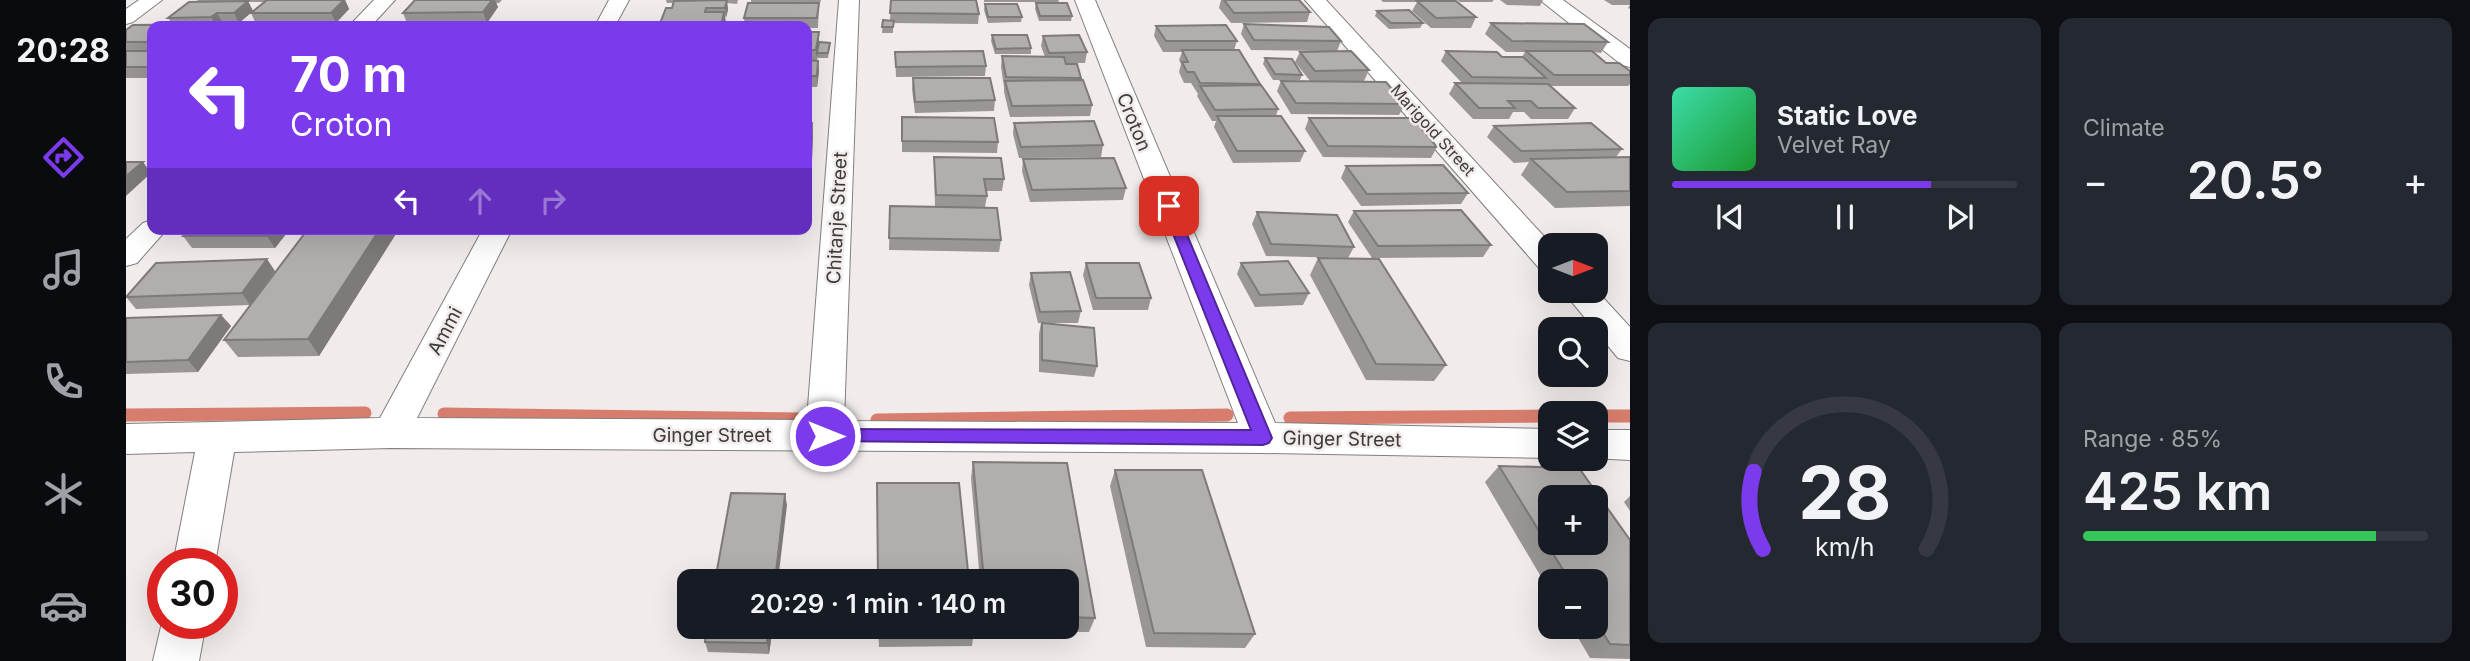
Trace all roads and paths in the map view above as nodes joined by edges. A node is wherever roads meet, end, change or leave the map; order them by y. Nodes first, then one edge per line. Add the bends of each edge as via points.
1 (152, 0) edge
2 (385, 0) edge
3 (619, 0) edge
4 (849, 0) edge
5 (1085, 0) edge
6 (1315, 0) edge
7 (1550, 0) edge
8 (126, 18) edge
9 (364, 21) edge
10 (608, 21) edge
11 (1630, 60) edge
12 (147, 235) edge
13 (495, 235) edge
14 (1538, 248) edge
15 (126, 256) edge
16 (1589, 303) edge
17 (1630, 349) edge
18 (391, 433) junction
19 (825, 436) junction
20 (217, 438) junction
21 (1263, 438) junction
22 (126, 439) edge
23 (1538, 444) edge
24 (1608, 444) edge
25 (1630, 445) edge
26 (197, 548) edge
27 (180, 639) edge
28 (176, 661) edge

1 - 8 street
2 - 9 street
3 - 10 street
4 - 19 street, Chitanje Street
5 - 21 street, Croton
6 - 14 street, Marigold Street
7 - 11 street
12 - 15 street
13 - 18 street, Ammi
16 - 17 street
18 - 19 street, Ginger Street
18 - 20 street, Ginger Street
19 - 21 street, Ginger Street
20 - 22 street, Ginger Street
20 - 26 street
21 - 23 street, Ginger Street
24 - 25 street
27 - 28 street

